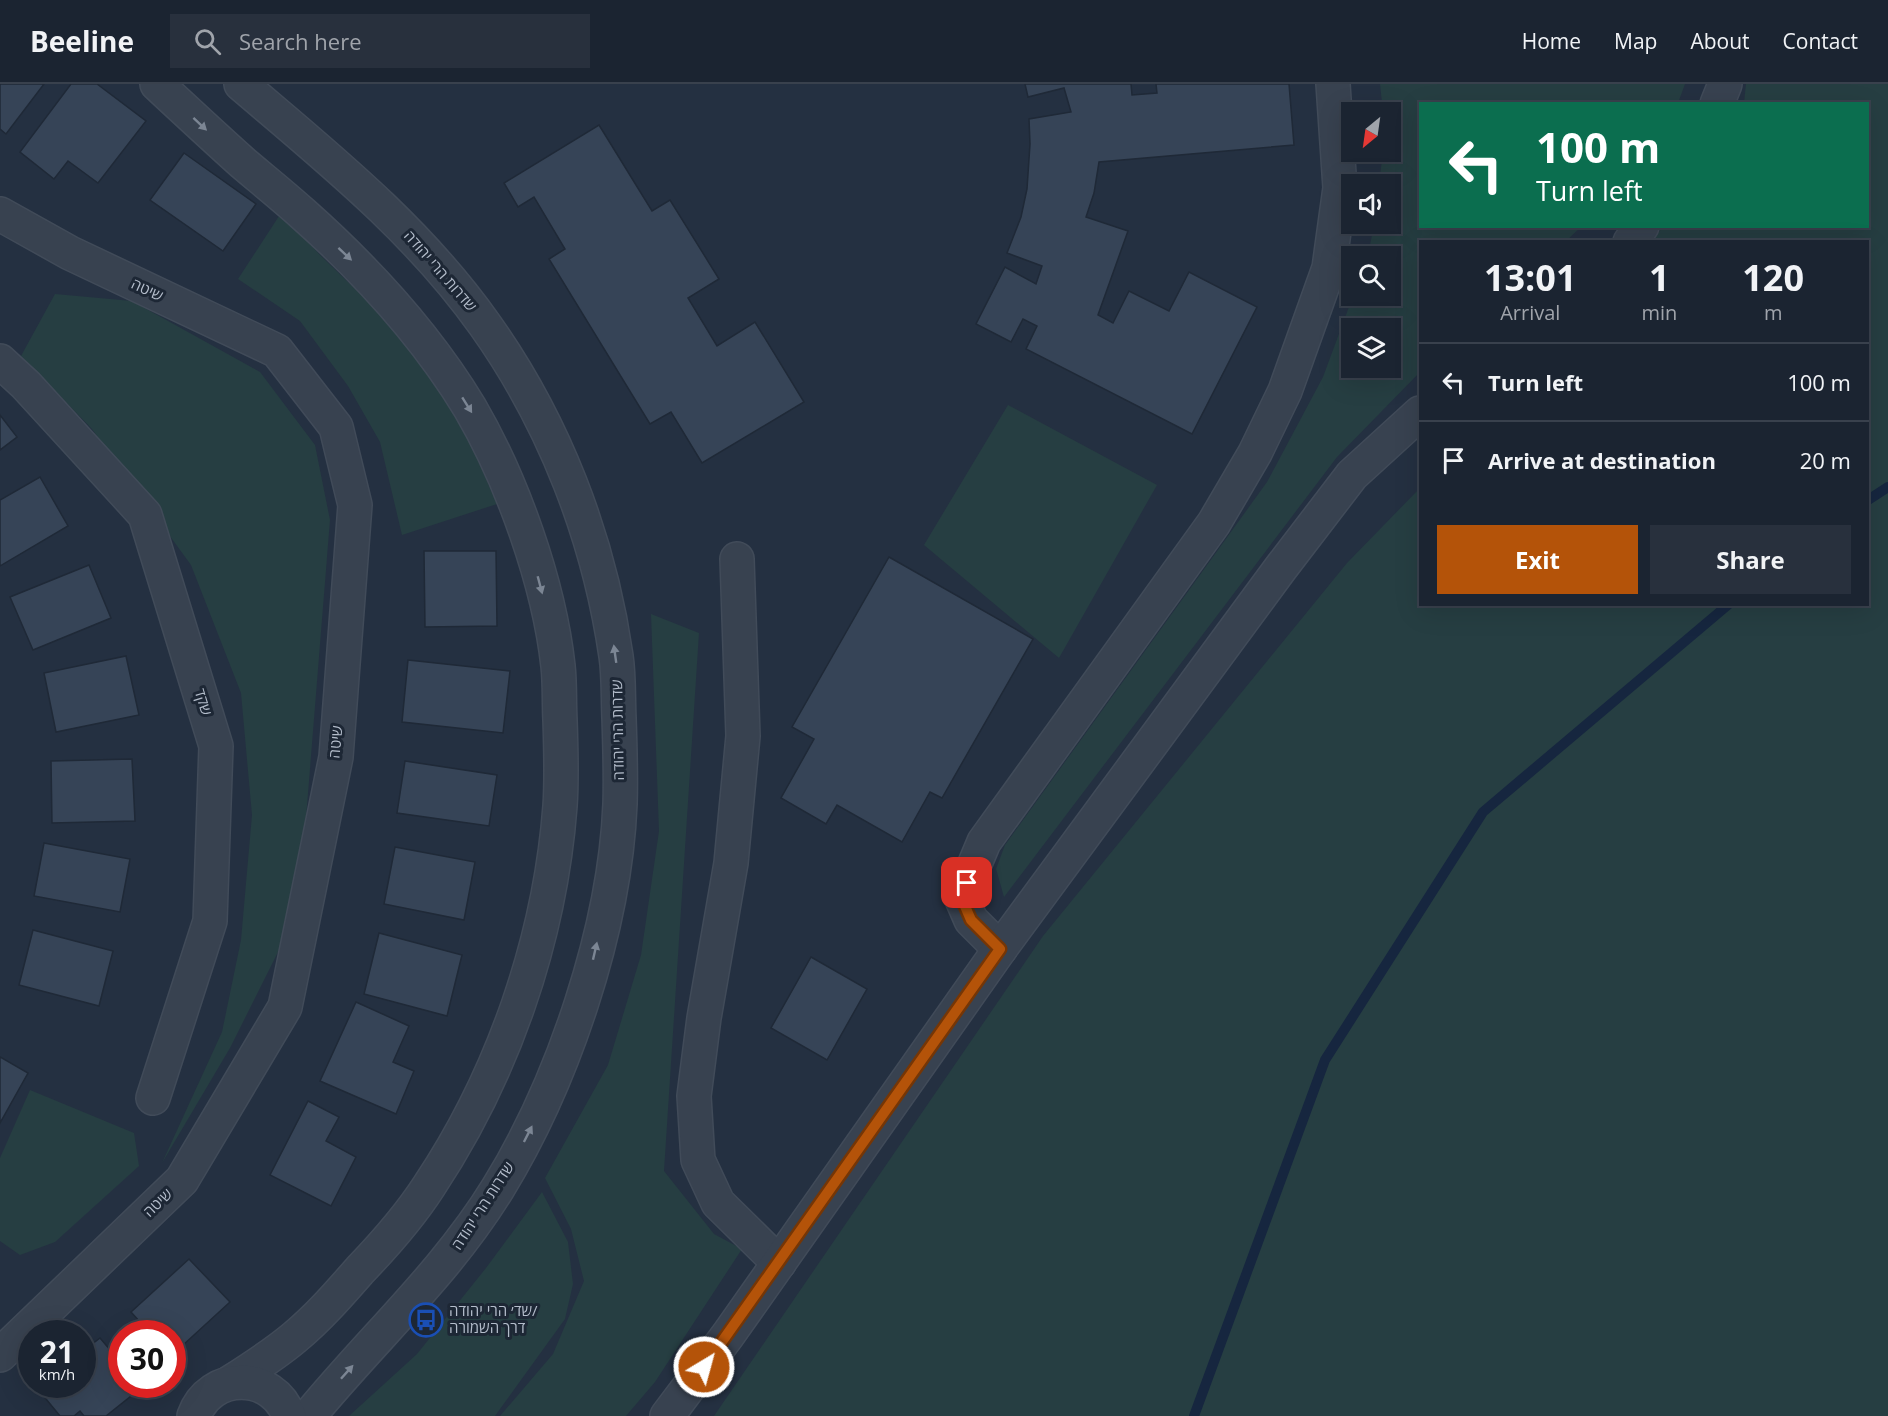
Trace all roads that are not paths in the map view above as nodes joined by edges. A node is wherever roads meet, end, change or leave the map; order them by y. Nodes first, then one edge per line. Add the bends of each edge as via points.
1 (157, 84) edge
2 (241, 84) edge
3 (1333, 84) edge
4 (1725, 84) edge
5 (1718, 102) edge
6 (0, 214) edge
7 (0, 361) edge
8 (1419, 413) edge
9 (737, 559) dead end
10 (1000, 949) junction
11 (153, 1098) dead end
12 (779, 1263) junction
13 (0, 1355) edge
14 (231, 1382) junction
15 (194, 1416) edge
16 (289, 1416) edge
17 (309, 1416) edge
18 (667, 1416) edge

1 -> 14 street via 352,260 436,358 470,408 513,501 532,555 558,666 561,803 556,849 514,1019 489,1078 449,1155 397,1229 318,1316
17 -> 2 street, שדרות הרי יהודה via 443,1267 477,1221 527,1136 570,1039 591,970 614,858 620,806 616,660 608,609 579,509 545,423 514,369 440,267 401,226
3 - 10 street via 1340,188 1329,268 1293,369 1255,453 1214,523 984,842 961,897 971,920
4 - 5 street
6 - 13 street, שיטה via 70,253 277,351 336,427 355,505 336,757 285,1007 182,1180
7 - 11 street, שקד via 146,515 216,746 210,921
8 - 10 street via 1353,475
9 - 12 street via 743,736 731,863 694,1096 698,1160 718,1203
10 - 12 street
12 - 18 street
14 - 15 street via 215,1388 203,1399
14 - 16 street via 263,1385 276,1395

